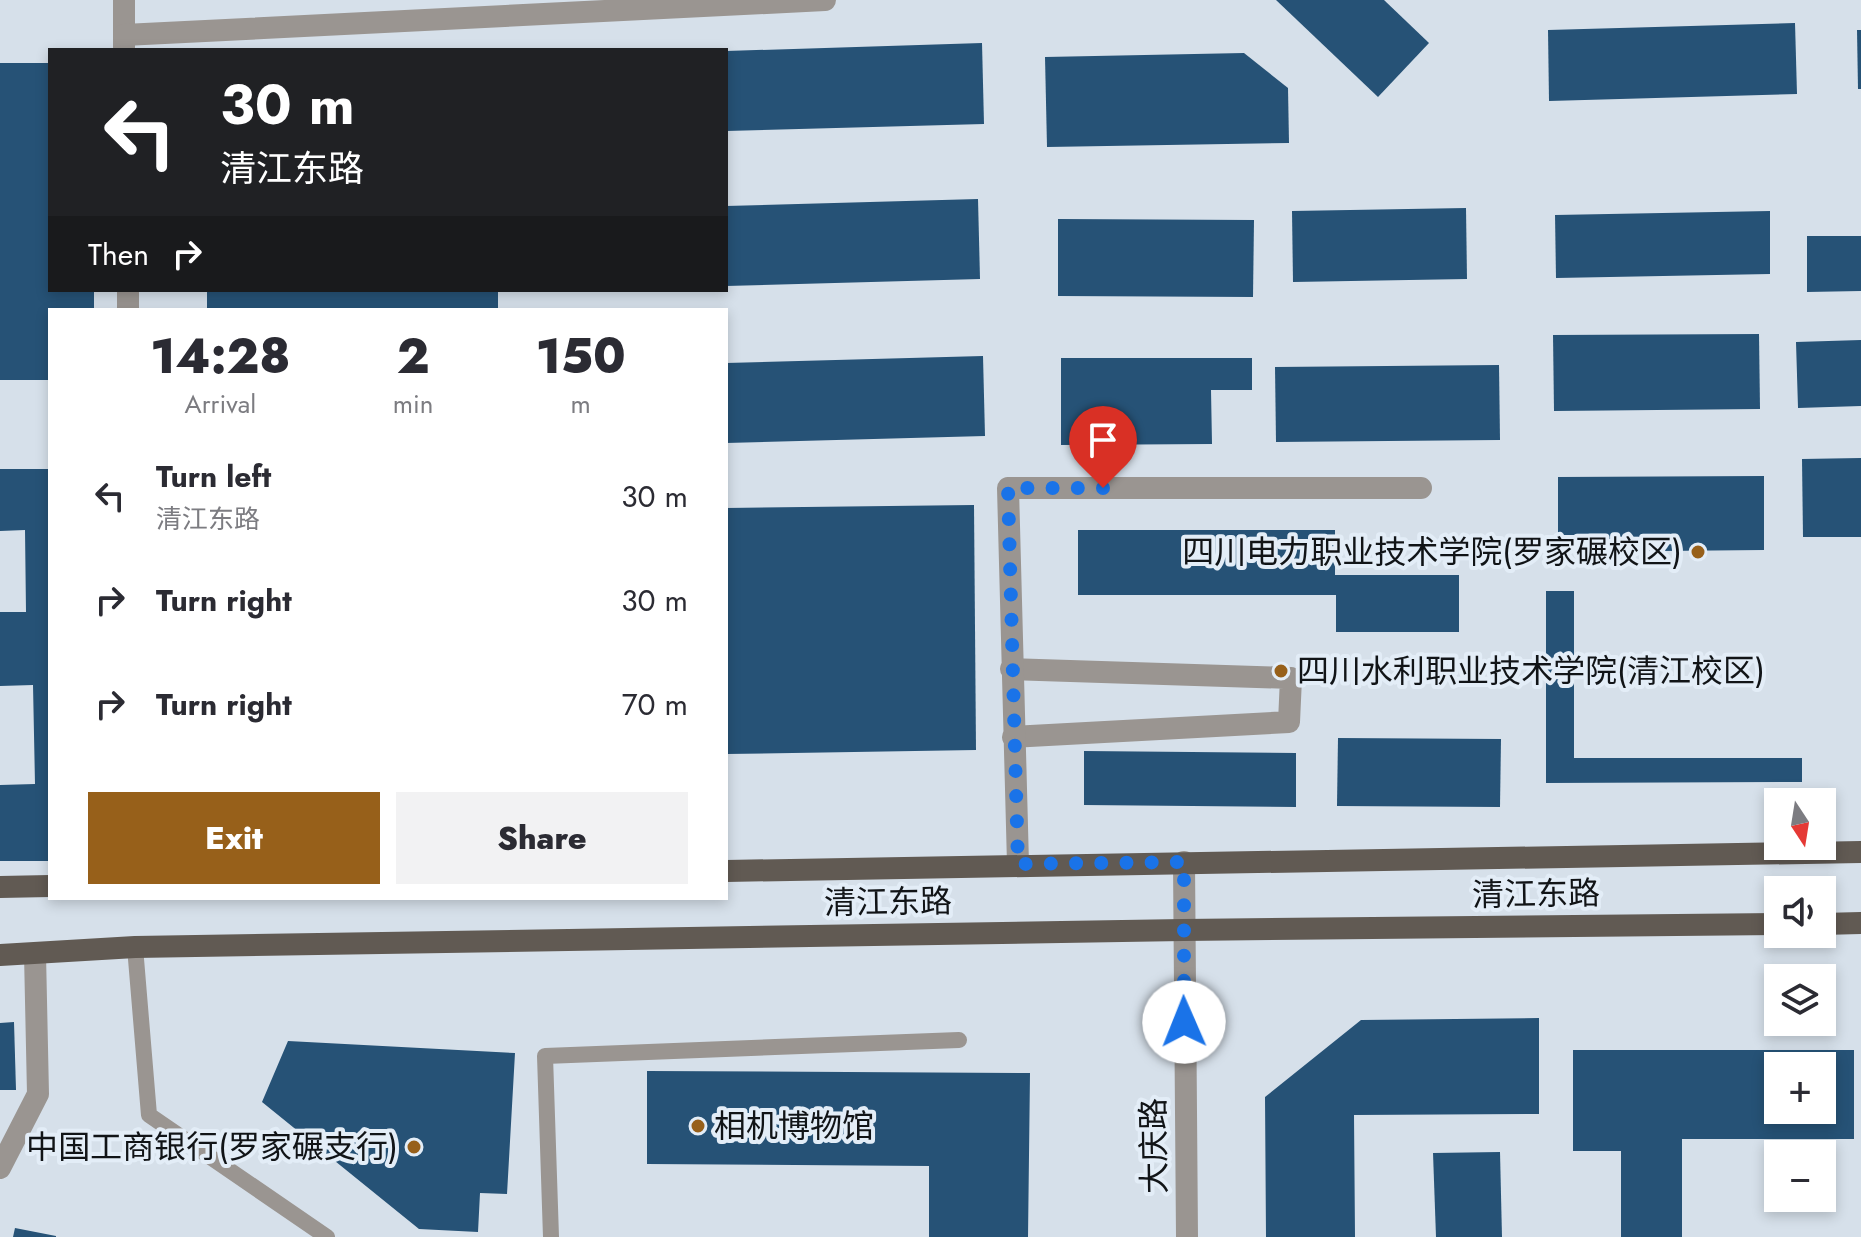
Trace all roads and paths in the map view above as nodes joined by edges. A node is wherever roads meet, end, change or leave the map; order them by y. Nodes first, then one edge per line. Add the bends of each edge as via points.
1 (124, 0) edge
2 (825, 0) edge
3 (124, 42) edge
4 (1421, 488) dead end
5 (1011, 669) junction
6 (1013, 737) junction
7 (1861, 852) edge
8 (1184, 862) junction
9 (1018, 864) junction
10 (728, 871) edge
11 (48, 886) edge
12 (0, 887) edge
13 (1861, 923) edge
14 (1764, 924) edge
15 (1836, 924) edge
16 (1183, 930) junction
17 (135, 947) junction
18 (35, 954) junction
19 (0, 955) edge
20 (959, 1040) dead end
21 (0, 1168) edge
22 (327, 1237) edge
23 (551, 1237) edge
24 (1187, 1237) edge

1 - 3 street
2 - 3 street
4 - 5 street via 1008,488
5 - 6 street
5 - 6 street via 1291,678 1289,722
6 - 9 street
7 - 8 main road, 清江东路
8 - 9 main road, 清江东路
8 - 16 street, 大庆路
9 - 10 main road, 清江东路
11 - 12 main road
13 - 15 main road
14 - 16 main road, 清江东路
16 - 17 main road, 清江东路
16 - 24 street, 大庆路
17 - 18 main road, 清江东路
17 - 22 lane via 149,1115
18 - 19 main road, 清江东路
18 - 21 street via 38,1094
20 - 23 lane via 545,1056

